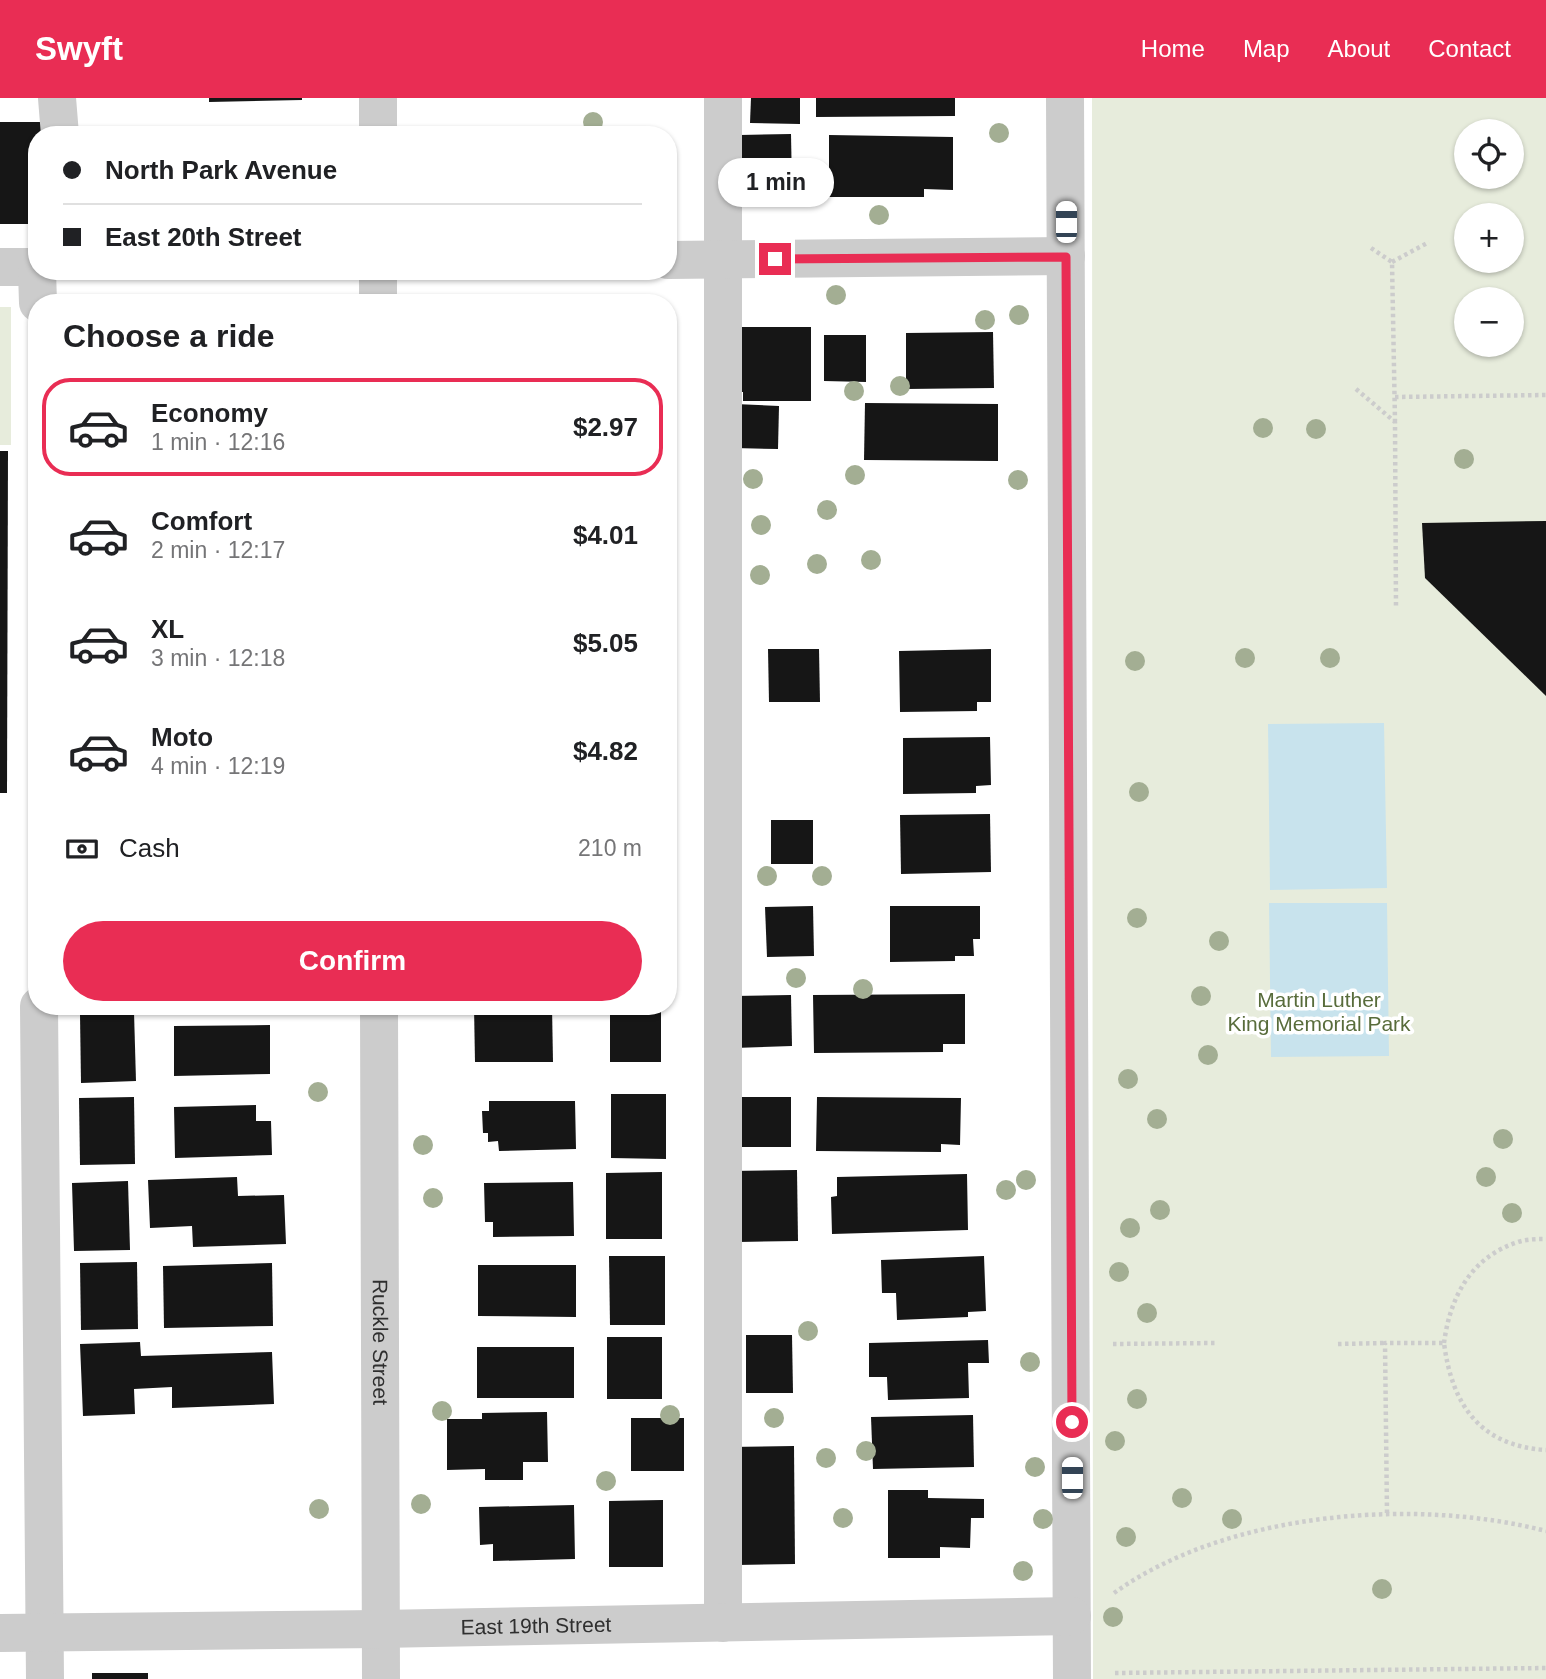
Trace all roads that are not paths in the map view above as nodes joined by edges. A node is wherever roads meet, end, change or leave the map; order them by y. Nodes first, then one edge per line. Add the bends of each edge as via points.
1 (57, 98) edge
2 (378, 98) edge
3 (723, 98) edge
4 (1065, 98) edge
5 (59, 126) edge
6 (378, 126) edge
7 (1066, 257) junction
8 (677, 260) edge
9 (723, 260) junction
10 (0, 267) edge
11 (28, 269) edge
12 (38, 1015) edge
13 (379, 1015) edge
14 (1073, 1616) junction
15 (723, 1623) junction
16 (380, 1629) junction
17 (45, 1632) junction
18 (0, 1633) edge
19 (1072, 1677) edge
20 (45, 1679) edge
21 (381, 1679) edge

1 - 5 street
2 - 6 street
3 - 9 street
4 - 7 street
7 - 9 street
7 - 14 street
8 - 9 street
9 - 15 street
10 - 11 street
12 - 17 street
13 - 16 street, Ruckle Street
14 - 15 street, East 19th Street
14 - 19 street
15 - 16 street, East 19th Street
16 - 17 street, East 19th Street
16 - 21 street, Ruckle Street
17 - 18 street, East 19th Street
17 - 20 street

